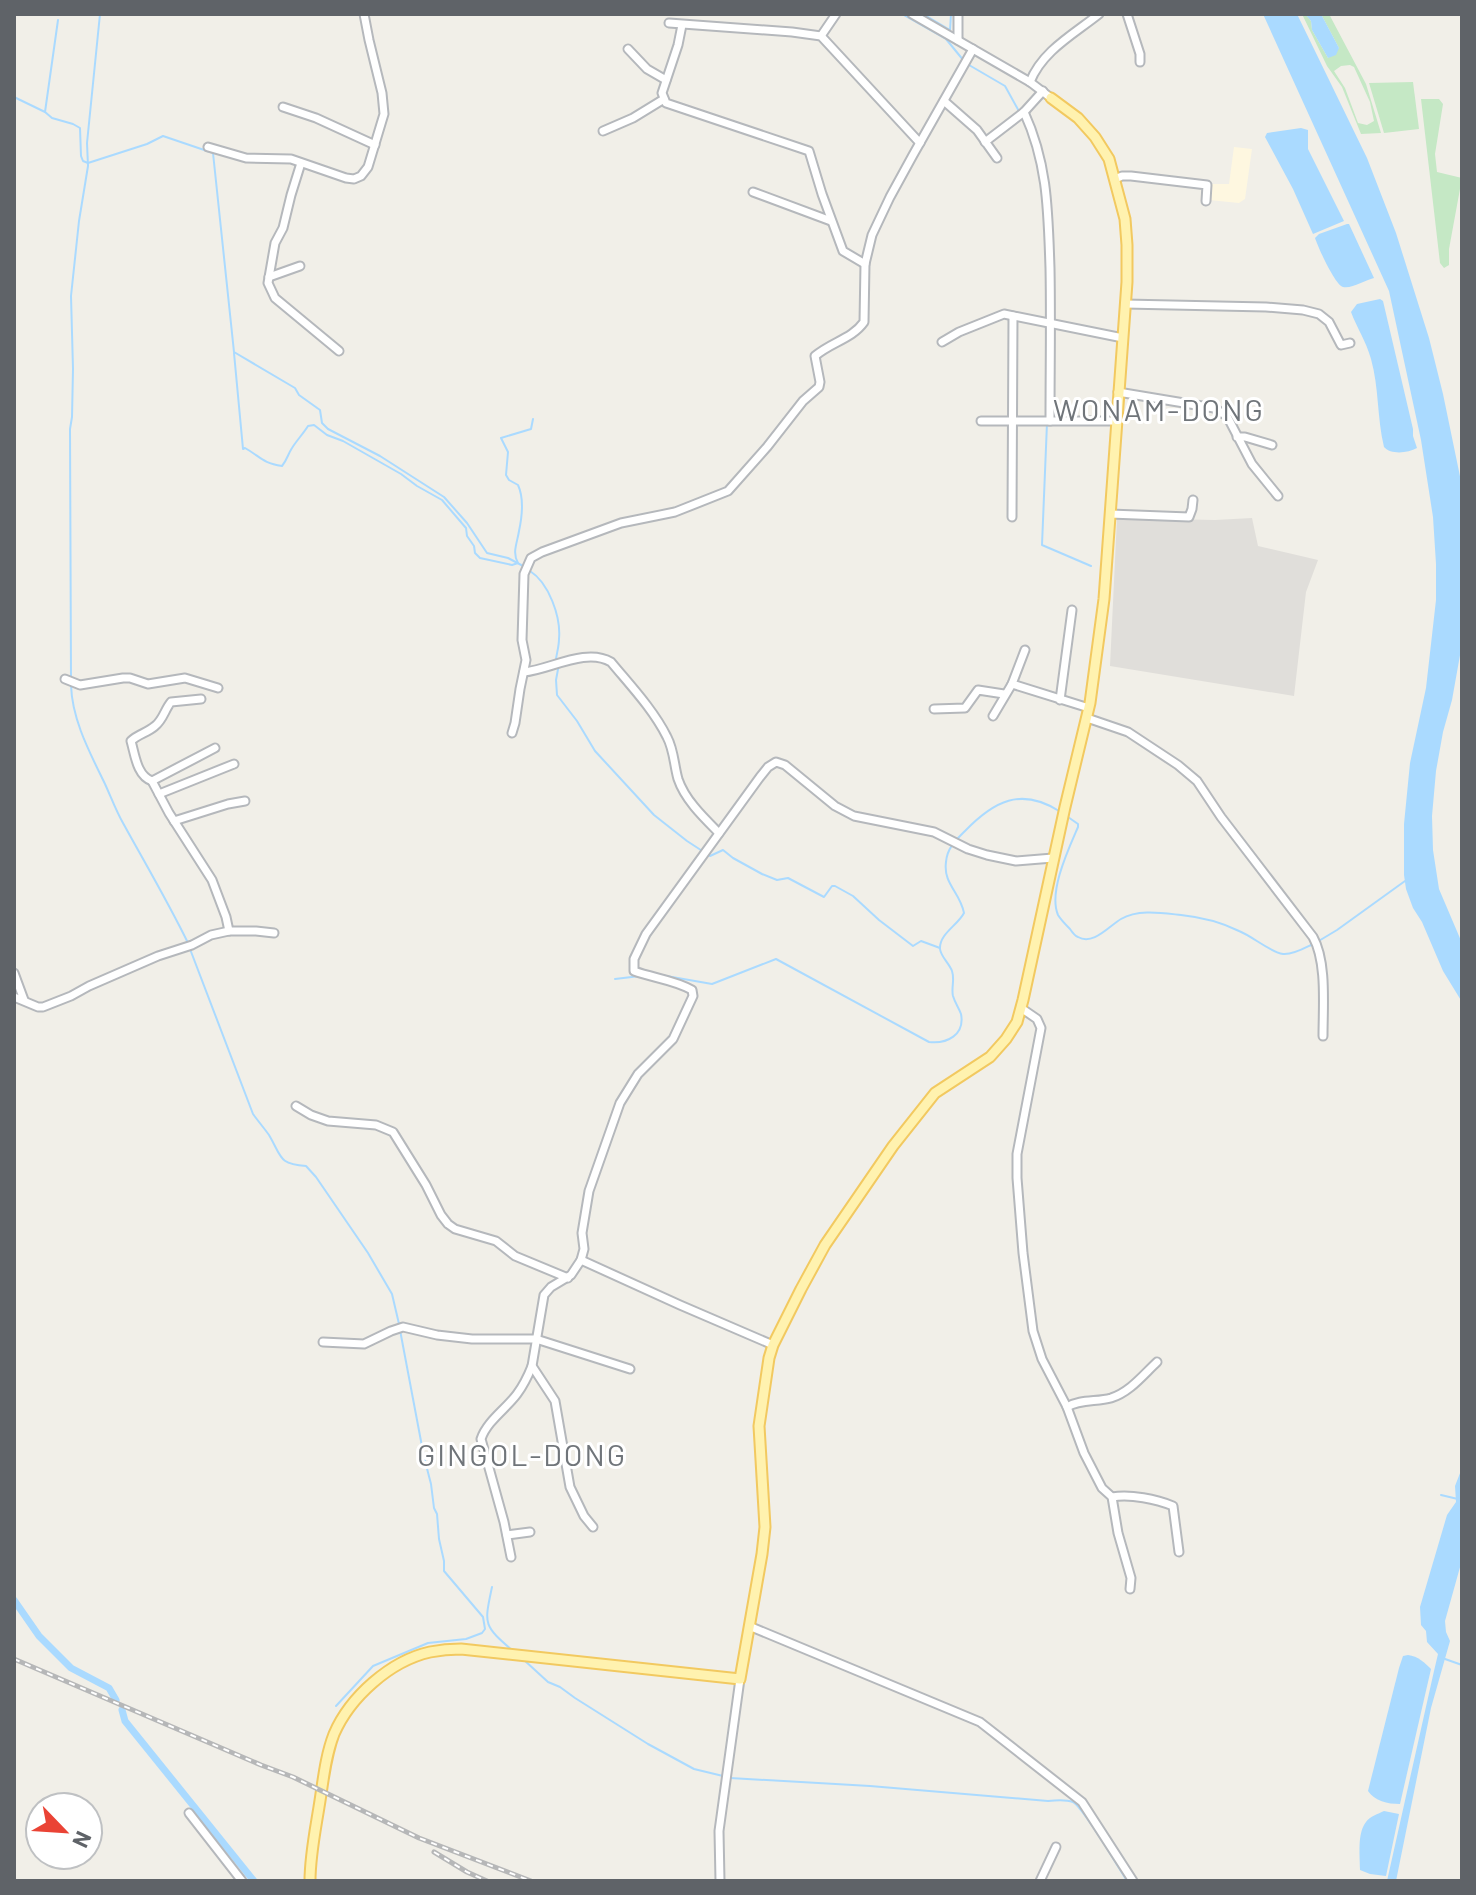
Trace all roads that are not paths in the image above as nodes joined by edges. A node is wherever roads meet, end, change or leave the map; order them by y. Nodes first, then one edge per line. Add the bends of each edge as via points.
1 (364, 14) edge
2 (836, 14) edge
3 (912, 14) edge
4 (958, 14) edge
5 (1099, 14) edge
6 (1127, 14) edge
7 (669, 23) dead end
8 (682, 25) junction
9 (821, 36) junction
10 (958, 40) junction
11 (628, 49) dead end
12 (973, 49) junction
13 (1140, 62) dead end
14 (666, 80) junction
15 (1030, 82) junction
16 (1047, 95) junction
17 (664, 99) junction
18 (944, 101) junction
19 (283, 107) dead end
20 (1024, 112) junction
21 (603, 131) dead end
22 (985, 142) junction
23 (920, 143) junction
24 (375, 145) junction
25 (208, 147) dead end
26 (997, 158) dead end
27 (301, 163) junction
28 (1115, 179) junction
29 (753, 192) dead end
30 (1206, 201) dead end
31 (831, 221) junction
32 (865, 264) junction
33 (300, 266) dead end
34 (269, 277) junction
35 (1125, 304) junction
36 (1013, 316) junction
37 (1051, 323) junction
38 (1123, 338) junction
39 (942, 342) dead end
40 (1350, 343) dead end
41 (339, 351) dead end
42 (1118, 392) junction
43 (981, 421) dead end
44 (1013, 421) junction
45 (1050, 421) junction
46 (1116, 421) junction
47 (1237, 437) junction
48 (1272, 445) dead end
49 (1278, 496) dead end
50 (1193, 500) dead end
51 (1110, 514) junction
52 (1012, 517) dead end
53 (1072, 610) dead end
54 (1025, 650) dead end
55 (524, 672) junction
56 (65, 679) dead end
57 (1012, 684) junction
58 (218, 688) dead end
59 (1004, 694) junction
60 (201, 699) dead end
61 (1060, 700) junction
62 (934, 709) dead end
63 (1088, 713) junction
64 (993, 716) dead end
65 (512, 733) dead end
66 (215, 748) dead end
67 (234, 764) dead end
68 (152, 781) junction
69 (159, 794) junction
70 (245, 801) dead end
71 (174, 821) junction
72 (719, 833) junction
73 (1053, 858) junction
74 (229, 931) junction
75 (274, 933) dead end
76 (14, 973) edge
77 (14, 997) edge
78 (24, 1000) junction
79 (1021, 1008) junction
80 (1323, 1036) dead end
81 (296, 1106) dead end
82 (581, 1260) junction
83 (568, 1278) junction
84 (536, 1339) junction
85 (323, 1342) dead end
86 (773, 1345) junction
87 (1157, 1362) dead end
88 (532, 1366) junction
89 (630, 1369) dead end
90 (1067, 1407) junction
91 (1112, 1497) junction
92 (593, 1527) dead end
93 (530, 1532) dead end
94 (507, 1535) junction
95 (1179, 1552) dead end
96 (511, 1557) dead end
97 (1130, 1589) dead end
98 (749, 1626) junction
99 (740, 1679) junction
100 (189, 1813) dead end
101 (1056, 1847) dead end
102 (242, 1881) edge
103 (310, 1881) edge
104 (720, 1881) edge
105 (1040, 1881) edge
106 (1133, 1881) edge

1 - 24 street via 384,114
2 - 9 street
3 - 10 street
4 - 10 street
5 - 15 street via 1048,55
6 - 13 street
7 - 8 street
8 - 9 street
8 - 14 street
9 - 23 street
10 - 12 street
11 - 14 street
12 - 15 street
12 - 18 street
14 - 17 street
15 - 16 street
16 - 20 street
16 - 28 main road via 1095,137
17 - 21 street
17 - 31 street via 809,151
18 - 22 street
18 - 23 street
19 - 24 street
20 - 22 street
20 - 37 street via 1036,137 1048,197
22 - 26 street
23 - 32 street via 872,235
24 - 27 street via 368,167 354,179
25 - 27 street via 246,158
27 - 34 street
28 - 30 street via 1131,176 1207,185
28 - 35 main road via 1125,219
29 - 31 street
31 - 32 street via 843,251
32 - 55 street via 864,322 815,356 819,387 728,491 675,512 621,523 531,558 523,585
33 - 34 street
34 - 41 street via 275,298
35 - 38 main road
35 - 40 street via 1303,310 1329,322 1341,345
36 - 37 street
36 - 39 street via 1004,314
36 - 44 street
37 - 38 street
37 - 45 street
38 - 42 main road
42 - 46 main road
42 - 47 street via 1214,408 1227,416
43 - 44 street
44 - 45 street
44 - 52 street
45 - 46 street
46 - 51 main road
47 - 48 street
47 - 49 street
50 - 51 street via 1189,517
51 - 63 main road
53 - 61 street
54 - 57 street
55 - 65 street
55 - 72 street via 564,661 600,657 611,662 655,717 672,750 679,783
56 - 58 street via 80,685 123,678 148,684 185,678
57 - 59 street
57 - 61 street
59 - 62 street via 978,690 965,708
59 - 64 street
60 - 68 street via 171,702 156,726 131,741 142,775
61 - 63 street
63 - 73 main road
63 - 80 street via 1128,732 1197,781 1313,937 1322,976
66 - 68 street
67 - 69 street
68 - 69 street
69 - 71 street
70 - 71 street
71 - 74 street via 212,880
72 - 73 street via 776,762 854,816 934,832 987,855 1016,861
72 - 82 street via 646,934 634,959 634,971 687,987 693,996 673,1039 638,1074 620,1103 589,1191
73 - 79 main road
74 - 75 street
74 - 78 street via 43,1007
76 - 78 street
77 - 78 street
79 - 86 main road via 1017,1022 990,1057 935,1093 893,1146 825,1245
79 - 90 street via 1041,1028 1017,1154 1023,1253 1033,1331
81 - 83 street via 328,1121 376,1125 393,1132 448,1224 496,1241 515,1256
82 - 83 street
82 - 86 street
83 - 84 street via 544,1295
84 - 85 street via 472,1339 403,1327 364,1344
84 - 88 street
84 - 89 street
86 - 98 main road via 759,1426 765,1527
87 - 90 street via 1121,1394
88 - 92 street via 555,1401 570,1487
88 - 94 street via 516,1396 481,1439
90 - 91 street via 1084,1453
91 - 95 street via 1173,1506
91 - 97 street
93 - 94 street
94 - 96 street
98 - 99 main road
98 - 106 street via 980,1722 1082,1802
99 - 103 main road via 461,1649 431,1652 399,1664 351,1706 333,1736
99 - 104 street via 719,1831
100 - 102 street
101 - 105 street

